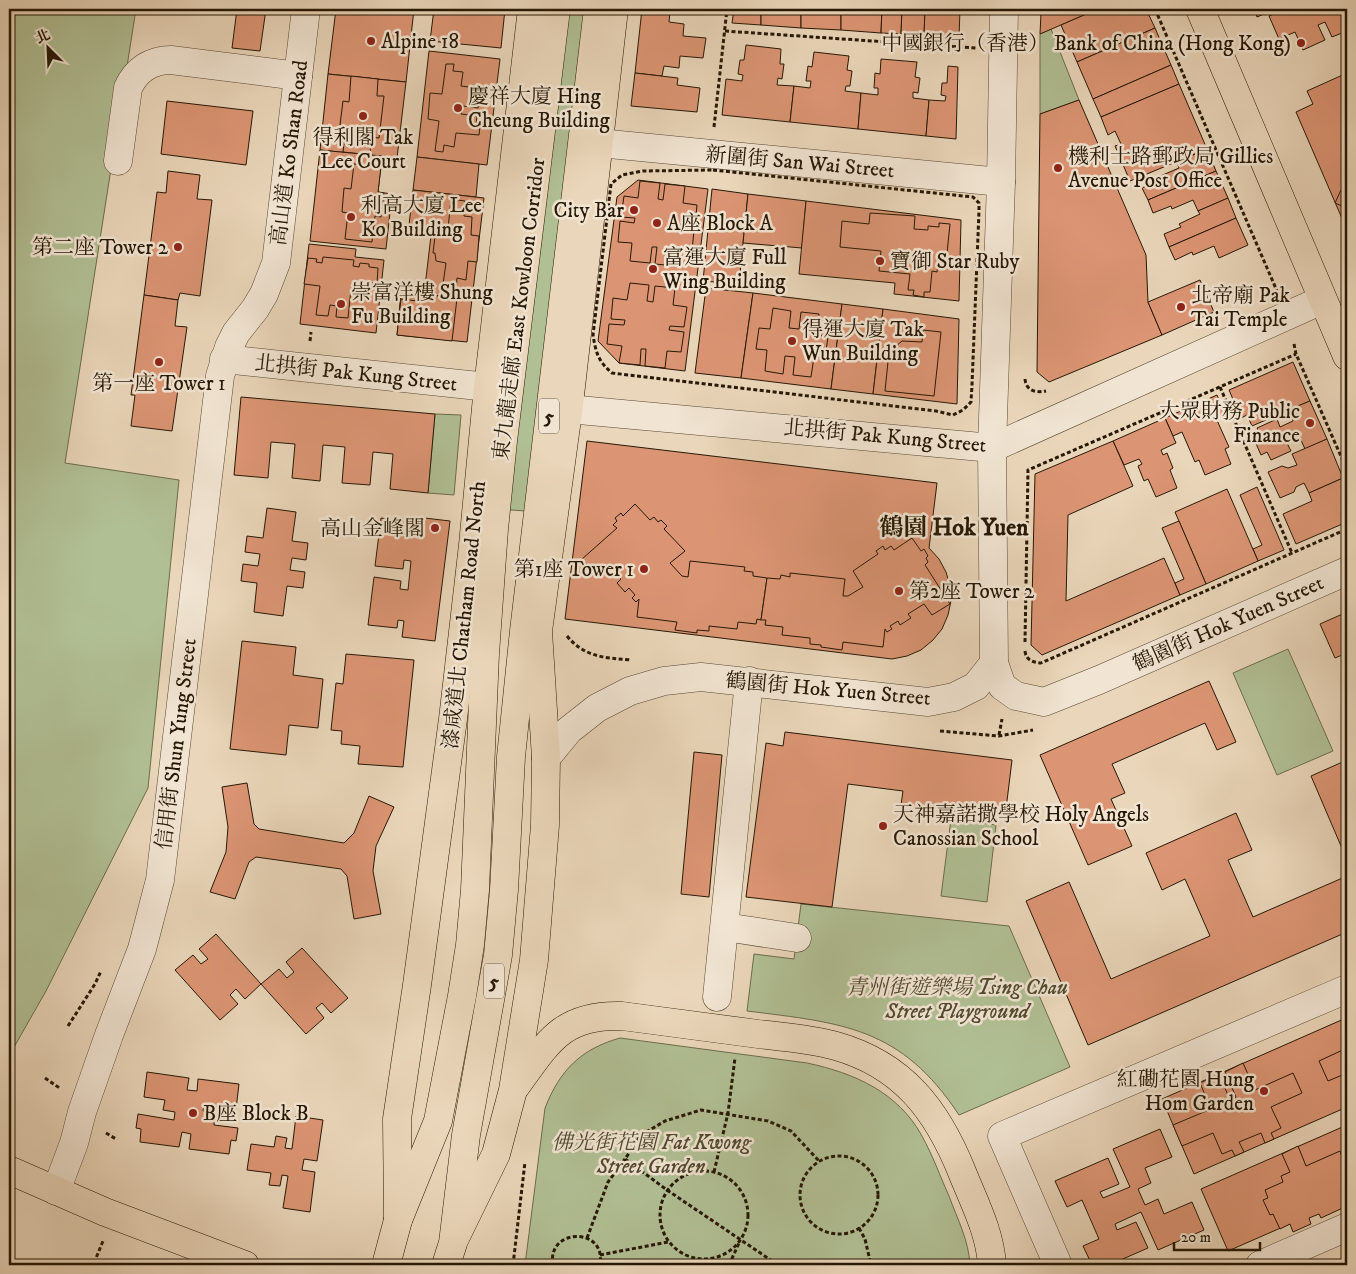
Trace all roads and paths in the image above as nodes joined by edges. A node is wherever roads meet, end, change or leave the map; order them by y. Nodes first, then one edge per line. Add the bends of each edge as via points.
1 (306, 9) edge
2 (532, 9) edge
3 (556, 9) edge
4 (598, 9) edge
5 (614, 9) edge
6 (727, 9) edge
7 (1004, 9) edge
8 (1155, 9) edge
9 (1200, 9) edge
10 (725, 31) junction
11 (982, 48) dead end
12 (298, 76) junction
13 (714, 130) dead end
14 (598, 143) junction
15 (118, 160) dead end
16 (1001, 182) junction
17 (611, 184) joint
18 (264, 294) joint
19 (1269, 296) dead end
20 (1322, 300) junction
21 (1347, 356) edge
22 (224, 359) junction
23 (1025, 373) dead end
24 (1220, 386) junction
25 (488, 388) junction
26 (1047, 391) dead end
27 (568, 409) junction
28 (992, 448) junction
29 (1347, 470) edge
30 (1347, 529) edge
31 (1292, 553) junction
32 (1347, 571) edge
33 (565, 634) dead end
34 (639, 660) dead end
35 (994, 663) junction
36 (749, 681) junction
37 (1002, 715) dead end
38 (999, 736) dead end
39 (546, 758) junction
40 (478, 820) joint
41 (725, 927) junction
42 (797, 938) dead end
43 (1347, 989) edge
44 (717, 997) dead end
45 (735, 1057) dead end
46 (513, 1090) junction
47 (728, 1114) junction
48 (625, 1159) junction
49 (525, 1160) dead end
50 (820, 1161) junction
51 (9, 1170) edge
52 (714, 1172) junction
53 (667, 1190) junction
54 (56, 1191) junction
55 (398, 1220) junction
56 (859, 1228) junction
57 (1346, 1231) edge
58 (587, 1238) junction
59 (741, 1241) junction
60 (668, 1242) junction
61 (449, 1254) edge
62 (600, 1255) junction
63 (245, 1265) edge
64 (386, 1265) edge
65 (513, 1265) edge
66 (554, 1265) edge
67 (600, 1265) edge
68 (729, 1265) edge
69 (778, 1265) edge
70 (871, 1265) edge
71 (992, 1265) edge
72 (1058, 1265) edge
73 (1260, 1265) edge

1 - 12 street, 高山道 Ko Shan Road
2 - 25 main road, 漆咸道北 Chatham Road North
3 - 40 main road, 東九龍走廊 East Kowloon Corridor / 5 via 494,529
4 - 61 main road, 東九龍走廊 East Kowloon Corridor / 5 via 529,582 511,756 498,955
5 - 14 main road
6 - 10 path
7 - 16 street
8 - 19 path via 1278,292
9 - 20 main road
10 - 11 path
10 - 13 path
12 - 15 street via 171,60 146,66 132,78 128,88
12 - 18 street, 高山道 Ko Shan Road via 276,263
14 - 16 street, 新圍街 San Wai Street
14 - 27 main road
16 - 28 street
17 - 17 path via 622,175 642,171 713,170 973,197 979,203 980,211 971,402 953,415 612,373 596,352 593,335
18 - 22 street, 信用街 Shun Yung Street via 236,333
20 - 21 main road
20 - 28 street, 北拱街 Pak Kung Street
22 - 25 street, 北拱街 Pak Kung Street
22 - 54 street, 信用街 Shun Yung Street via 160,880 142,949 108,1035
23 - 26 path via 1025,383 1030,390
24 - 29 path via 1296,354
24 - 31 path
24 - 31 path via 1028,470 1025,654 1033,662 1041,663
25 - 55 main road, 漆咸道北 Chatham Road North via 453,719 397,1118
27 - 28 street, 北拱街 Pak Kung Street
27 - 39 main road via 538,631
28 - 35 street
30 - 31 path
32 - 35 street, 鶴園街 Hok Yuen Street via 1044,702 1016,696 1002,686
33 - 34 path via 588,654
35 - 36 street, 鶴園街 Hok Yuen Street via 976,686 954,697 928,702
36 - 39 street, 鶴園街 Hok Yuen Street via 700,677 664,680 630,691 597,708 576,724
36 - 41 street
37 - 38 path
39 - 46 main road via 541,893
40 - 55 main road, 漆咸道北 Chatham Road North / 5 via 470,945 438,1121
41 - 42 street
41 - 44 street
43 - 72 street via 1002,1136
45 - 47 path
46 - 61 main road via 496,1154
46 - 71 main road via 552,1039 565,1028 590,1018 606,1016 810,1041 854,1052 892,1072 932,1113 953,1151 983,1222
47 - 48 path via 701,1110 665,1121 641,1135
47 - 50 path via 768,1121 791,1131
47 - 52 path
48 - 53 path
48 - 58 path via 608,1182
49 - 65 path
50 - 56 path via 832,1157 858,1161 876,1182 876,1208
50 - 56 path via 803,1180 800,1204 805,1215 813,1225 835,1234
51 - 54 main road
52 - 53 path via 688,1174
52 - 59 path via 736,1183 748,1204 748,1223
53 - 59 path
53 - 60 path via 659,1216
54 - 63 main road
55 - 64 main road, 漆咸道北 Chatham Road North / 5
56 - 70 path
57 - 73 street
58 - 62 path
58 - 66 path via 579,1236 563,1240 553,1253
59 - 60 path via 731,1251 705,1260 678,1252
59 - 68 path
59 - 69 path
60 - 62 path
62 - 67 path

